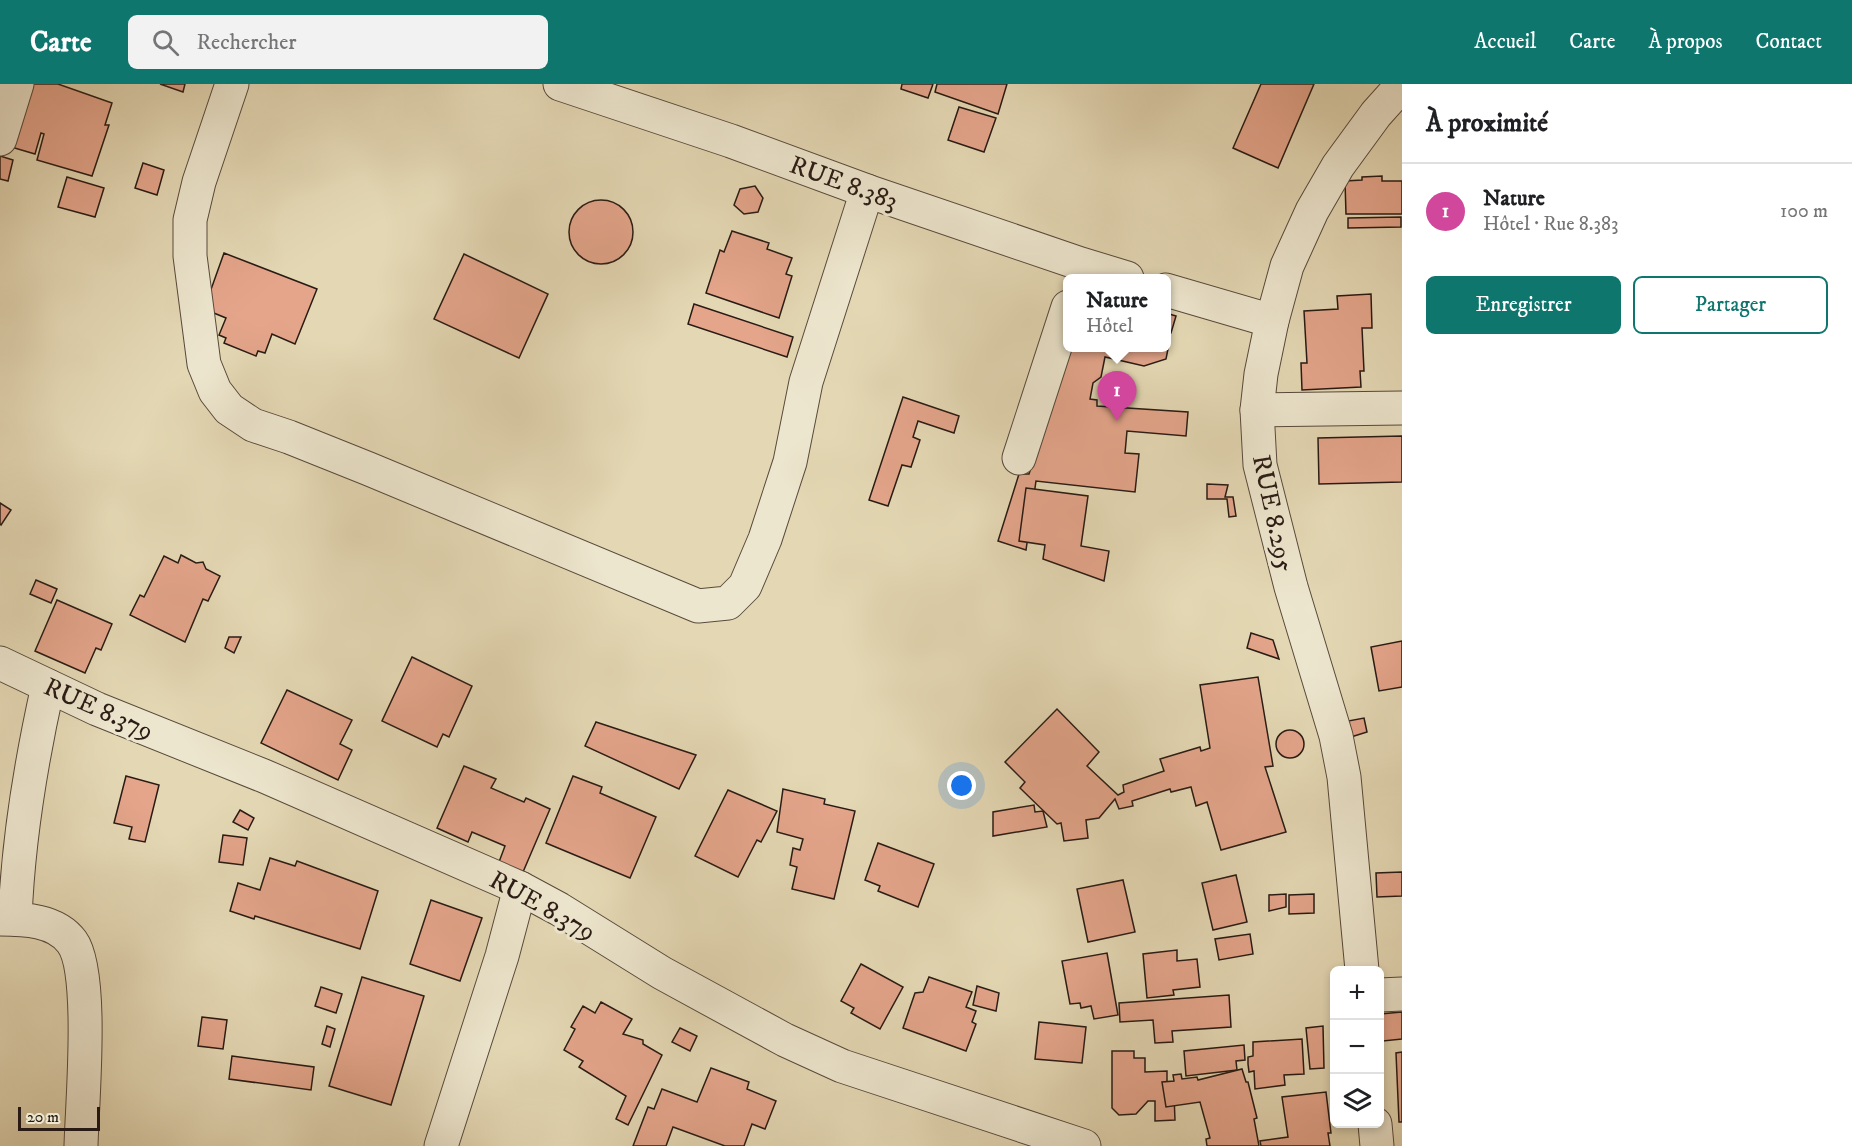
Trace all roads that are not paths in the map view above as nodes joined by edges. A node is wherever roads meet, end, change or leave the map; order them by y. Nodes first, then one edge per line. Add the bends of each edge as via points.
1 (17, 84) edge
2 (232, 84) edge
3 (560, 84) edge
4 (1402, 85) edge
5 (0, 139) edge
6 (867, 191) junction
7 (1079, 271) edge
8 (1097, 274) edge
9 (1171, 291) edge
10 (1272, 321) junction
11 (1063, 322) edge
12 (1402, 408) edge
13 (1257, 410) junction
14 (1019, 458) dead end
15 (0, 663) edge
16 (48, 686) junction
17 (520, 888) junction
18 (7, 919) edge
19 (1362, 966) edge
20 (1402, 994) edge
21 (1384, 995) edge
22 (1375, 1128) edge
23 (81, 1146) edge
24 (441, 1146) edge
25 (1084, 1146) edge
26 (1377, 1146) edge

1 - 5 street
2 - 6 street via 190,220 190,256 204,364 215,391 229,409 253,425 698,606 728,603 745,586 765,539 790,462 806,382
3 - 6 street, RUE 8.383
4 - 10 street, RUE 8.295 via 1338,166 1312,211 1287,266
6 - 7 street, RUE 8.383
7 - 8 street, RUE 8.383
9 - 10 street
10 - 13 street, RUE 8.295
11 - 14 street
12 - 13 street
13 - 19 street, RUE 8.295 via 1260,465 1344,777
15 - 16 street, RUE 8.379
16 - 17 street, RUE 8.379
16 - 18 street via 33,753
17 - 24 street
17 - 25 street, RUE 8.379 via 662,973 785,1040 842,1066
18 - 23 street via 52,926 71,940 79,956 84,1035
20 - 21 street
22 - 26 street

